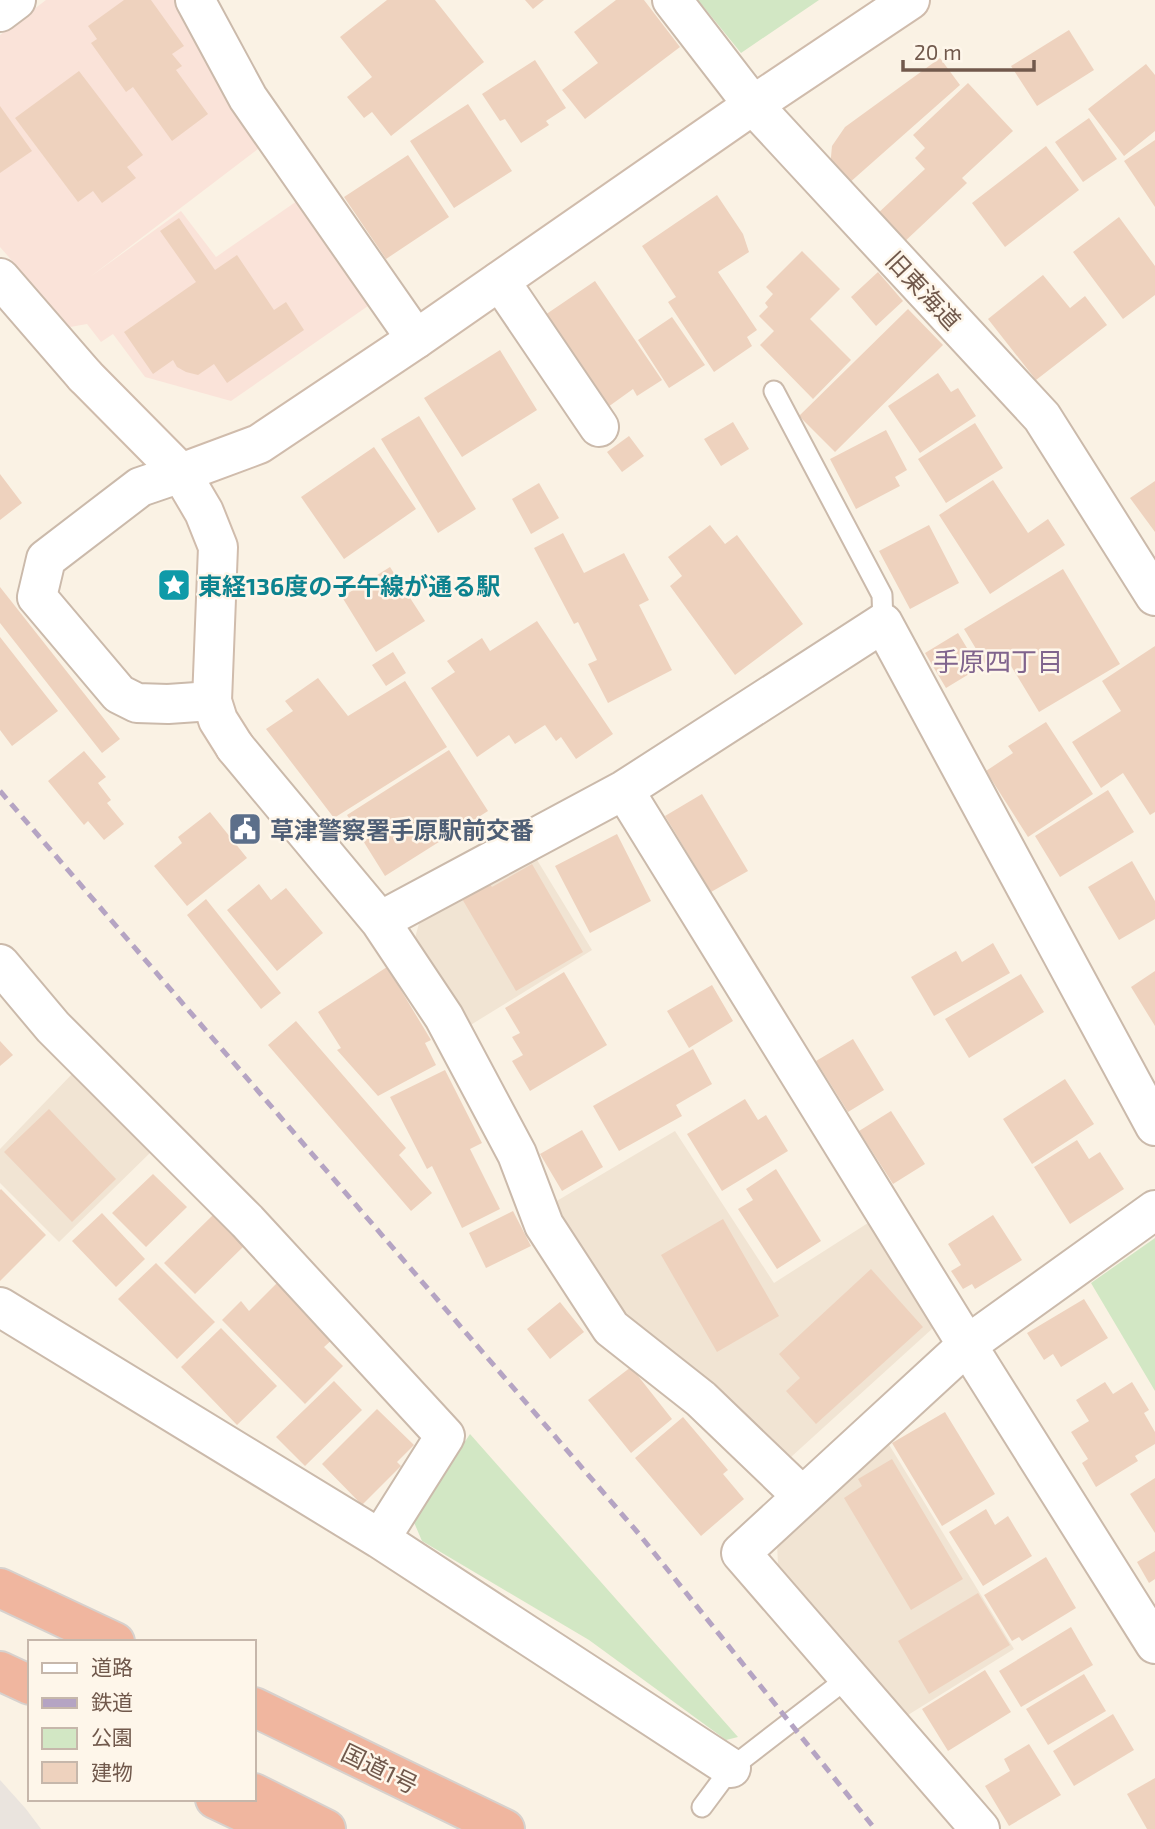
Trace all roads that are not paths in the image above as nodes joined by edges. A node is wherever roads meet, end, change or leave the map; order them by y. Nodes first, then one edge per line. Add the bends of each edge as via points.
1 (16, 0) edge
2 (195, 0) edge
3 (673, 0) edge
4 (910, 0) edge
5 (0, 12) edge
6 (753, 105) junction
7 (0, 278) edge
8 (500, 281) junction
9 (416, 339) junction
10 (774, 391) dead end
11 (599, 427) dead end
12 (181, 473) junction
13 (1155, 596) edge
14 (884, 624) junction
15 (212, 701) junction
16 (624, 790) junction
17 (380, 920) junction
18 (0, 964) edge
19 (1155, 1126) edge
20 (1155, 1210) edge
21 (0, 1307) edge
22 (967, 1345) junction
23 (801, 1495) junction
24 (380, 1539) junction
25 (0, 1588) edge
26 (111, 1640) edge
27 (1155, 1644) edge
28 (0, 1671) edge
29 (849, 1677) junction
30 (28, 1684) edge
31 (0, 1697) edge
32 (256, 1708) edge
33 (28, 1710) edge
34 (731, 1768) junction
35 (256, 1794) edge
36 (219, 1801) edge
37 (702, 1807) dead end
38 (278, 1829) edge
39 (326, 1829) edge
40 (505, 1829) edge
41 (980, 1829) edge

1 - 5 street
2 - 9 street via 248,98
3 - 6 street, 旧東海道
4 - 6 street
6 - 8 street
6 - 13 street, 旧東海道 via 1042,418
7 - 12 street via 85,376
8 - 9 street
8 - 11 street
9 - 12 street via 259,444
10 - 14 lane via 882,596
12 - 15 street via 218,547
12 - 15 street via 140,487 46,559 37,597 119,694 137,703
14 - 16 street
14 - 19 street
15 - 17 street via 235,747
16 - 17 street
16 - 22 street
17 - 23 street via 444,1017 517,1154 544,1225 611,1328 701,1399
18 - 24 street via 52,1027 247,1221 445,1436
20 - 22 street
21 - 24 street
22 - 23 street
22 - 27 street
23 - 29 street via 741,1553
24 - 34 street
25 - 26 highway
28 - 30 highway
29 - 34 lane
29 - 41 street
31 - 33 highway
32 - 40 highway, 国道1号
34 - 37 lane
35 - 39 highway
36 - 38 highway

